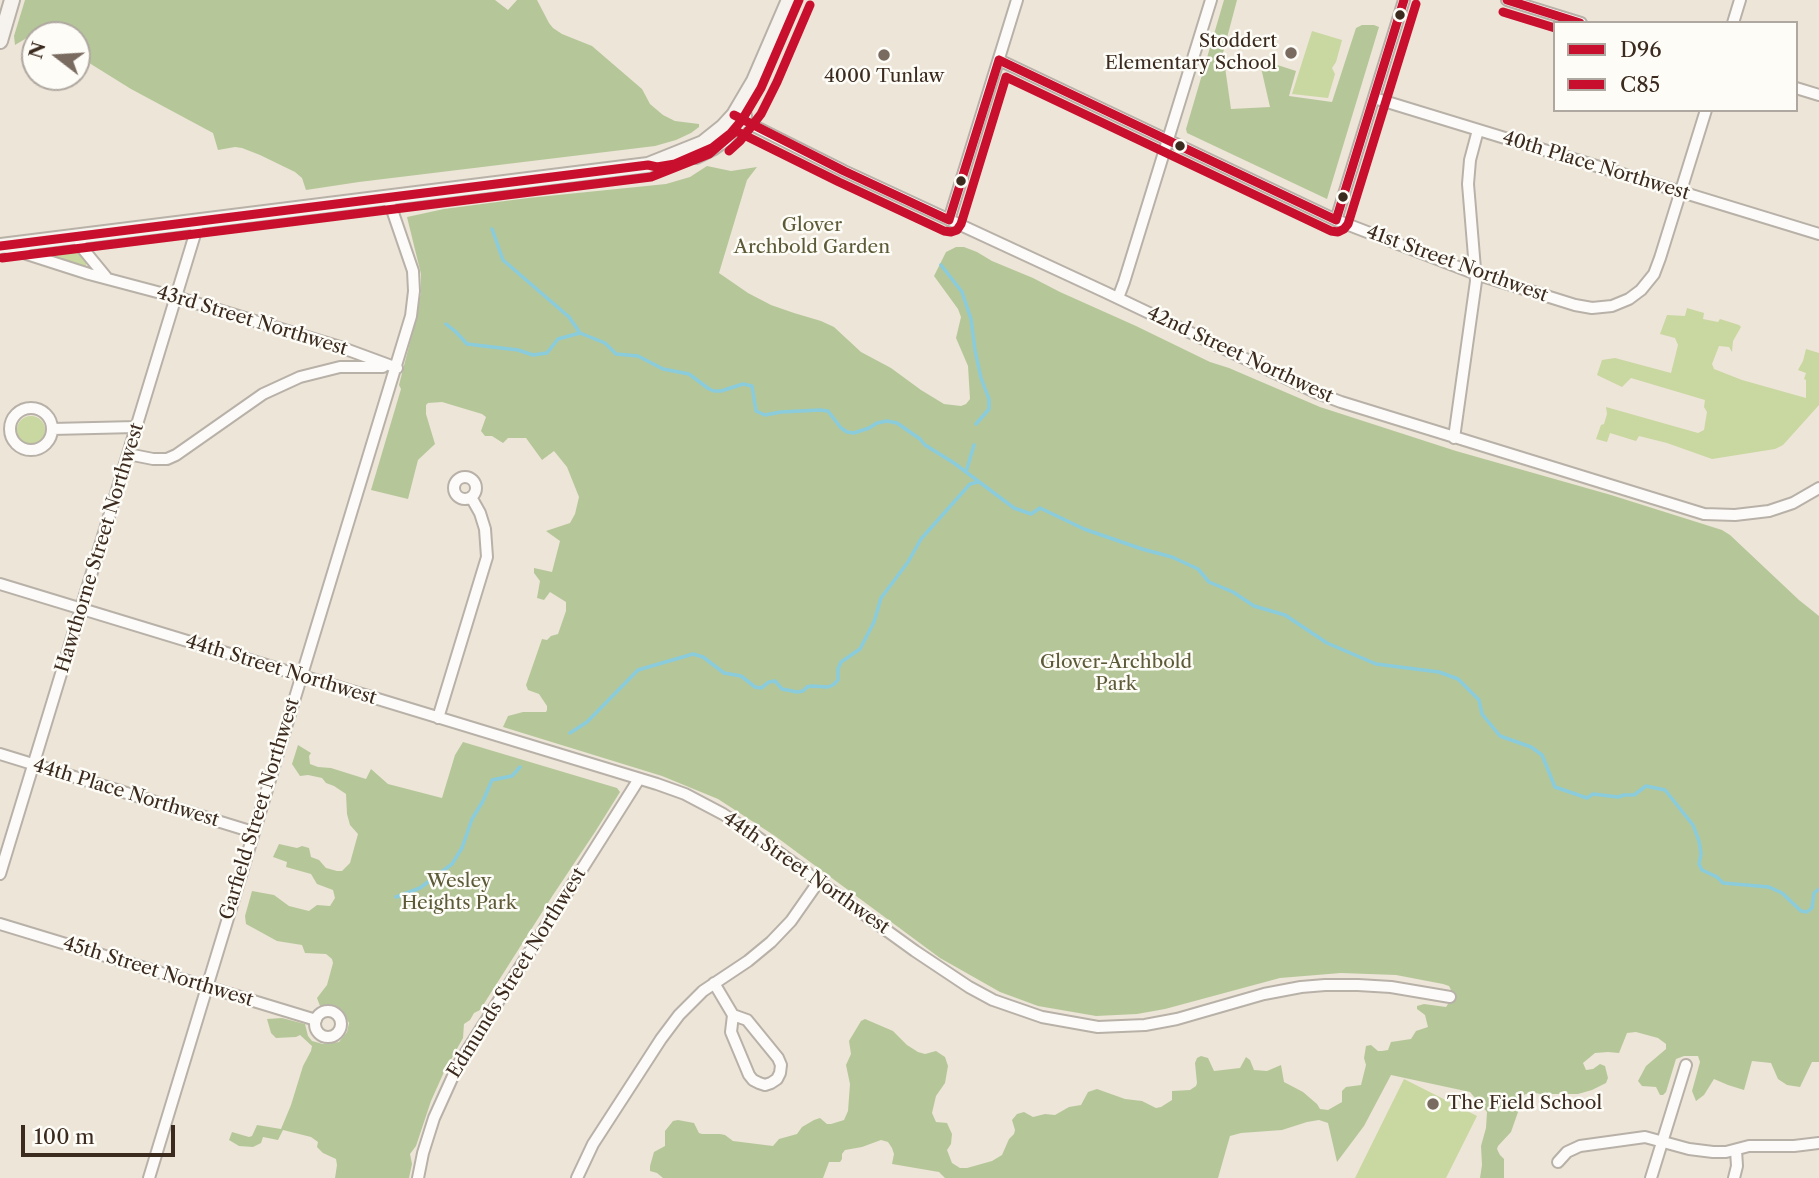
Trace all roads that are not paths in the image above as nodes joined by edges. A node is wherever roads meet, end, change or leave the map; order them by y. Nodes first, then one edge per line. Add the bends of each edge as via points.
1 (12, 0) edge
2 (789, 0) edge
3 (799, 0) edge
4 (1017, 0) edge
5 (1211, 0) edge
6 (1404, 0) edge
7 (1507, 0) edge
8 (1740, 0) edge
9 (1575, 21) edge
10 (1733, 21) edge
11 (0, 41) edge
12 (999, 60) junction
13 (1798, 90) edge
14 (1819, 95) edge
15 (1374, 98) junction
16 (1705, 112) edge
17 (738, 118) junction
18 (1478, 130) junction
19 (1168, 140) junction
20 (1681, 192) junction
21 (388, 198) junction
22 (949, 220) junction
23 (1336, 220) junction
24 (199, 221) junction
25 (1819, 234) edge
26 (77, 236) junction
27 (1, 246) edge
28 (1476, 274) junction
29 (106, 277) junction
30 (176, 298) junction
31 (1118, 298) junction
32 (397, 368) junction
33 (136, 427) junction
34 (52, 429) junction
35 (1454, 438) junction
36 (128, 454) junction
37 (1819, 488) edge
38 (471, 497) dead end
39 (0, 584) edge
40 (81, 608) junction
41 (301, 676) junction
42 (438, 718) junction
43 (0, 754) edge
44 (34, 764) junction
45 (639, 779) junction
46 (253, 832) junction
47 (0, 874) edge
48 (820, 881) junction
49 (0, 924) edge
50 (714, 983) junction
51 (207, 987) junction
52 (1450, 997) dead end
53 (733, 1015) junction
54 (316, 1020) dead end
55 (1686, 1065) dead end
56 (1662, 1141) junction
57 (1819, 1143) edge
58 (1736, 1150) junction
59 (1558, 1162) dead end
60 (149, 1178) edge
61 (418, 1178) edge
62 (577, 1178) edge
63 (1651, 1178) edge
64 (1734, 1178) edge

1 - 11 street
2 - 17 street
3 - 17 street via 761,88
4 - 12 street
5 - 19 street
6 - 15 street
7 - 9 street
8 - 10 street
12 - 19 street, 41st Street Northwest
12 - 22 street
13 - 14 street
15 - 18 street, 40th Place Northwest
15 - 23 street
16 - 20 street, 41st Street Northwest
17 - 21 street via 702,143 648,165
17 - 22 street, 42nd Street Northwest
18 - 20 street, 40th Place Northwest
18 - 28 street via 1468,184
19 - 23 street, 41st Street Northwest
19 - 31 street
20 - 25 street, 40th Place Northwest
20 - 28 street, 41st Street Northwest via 1654,274 1635,295 1616,305 1596,309 1575,305
21 - 24 street
21 - 32 street, Garfield Street Northwest via 414,281 411,316
22 - 31 street, 42nd Street Northwest
23 - 28 street, 41st Street Northwest
24 - 26 street
24 - 30 street, Hawthorne Street Northwest
26 - 27 street
26 - 29 street
27 - 29 street, 43rd Street Northwest
28 - 35 street
29 - 30 street, 43rd Street Northwest
30 - 32 street, 43rd Street Northwest
30 - 33 street, Hawthorne Street Northwest
31 - 35 street, 42nd Street Northwest via 1317,393
32 - 36 street via 340,368 300,377 263,394 176,455 162,460
32 - 41 street, Garfield Street Northwest
33 - 34 street
33 - 36 street, Hawthorne Street Northwest
34 - 34 street via 47,416 27,408 15,415 10,429 18,447 31,451 48,442
35 - 37 street, 42nd Street Northwest via 1704,514 1773,510
36 - 40 street, Hawthorne Street Northwest
38 - 42 street via 485,526 487,557
39 - 40 street, 44th Street Northwest
40 - 41 street, 44th Street Northwest
40 - 44 street, Hawthorne Street Northwest
41 - 42 street, 44th Street Northwest
41 - 46 street, Garfield Street Northwest
42 - 45 street, 44th Street Northwest
43 - 44 street, 44th Place Northwest
44 - 46 street, 44th Place Northwest
44 - 47 street, Hawthorne Street Northwest
45 - 48 street, 44th Street Northwest via 685,794 723,814
45 - 61 street, Edmunds Street Northwest via 462,1058 434,1118
46 - 51 street, Garfield Street Northwest
48 - 50 street via 771,942
48 - 52 street, 44th Street Northwest via 969,987 1011,1007 1059,1021 1104,1027 1158,1023 1264,994 1325,985 1391,986
49 - 51 street, 45th Street Northwest
50 - 53 street
50 - 62 street via 670,1027 588,1153
51 - 54 street, 45th Street Northwest
51 - 60 street, Garfield Street Northwest
53 - 53 street via 731,1032 749,1075 759,1083 771,1083 780,1073 780,1061 747,1020
55 - 56 street
56 - 58 street via 1700,1151
56 - 59 street via 1646,1137 1580,1146
56 - 63 street
57 - 58 street
58 - 64 street

